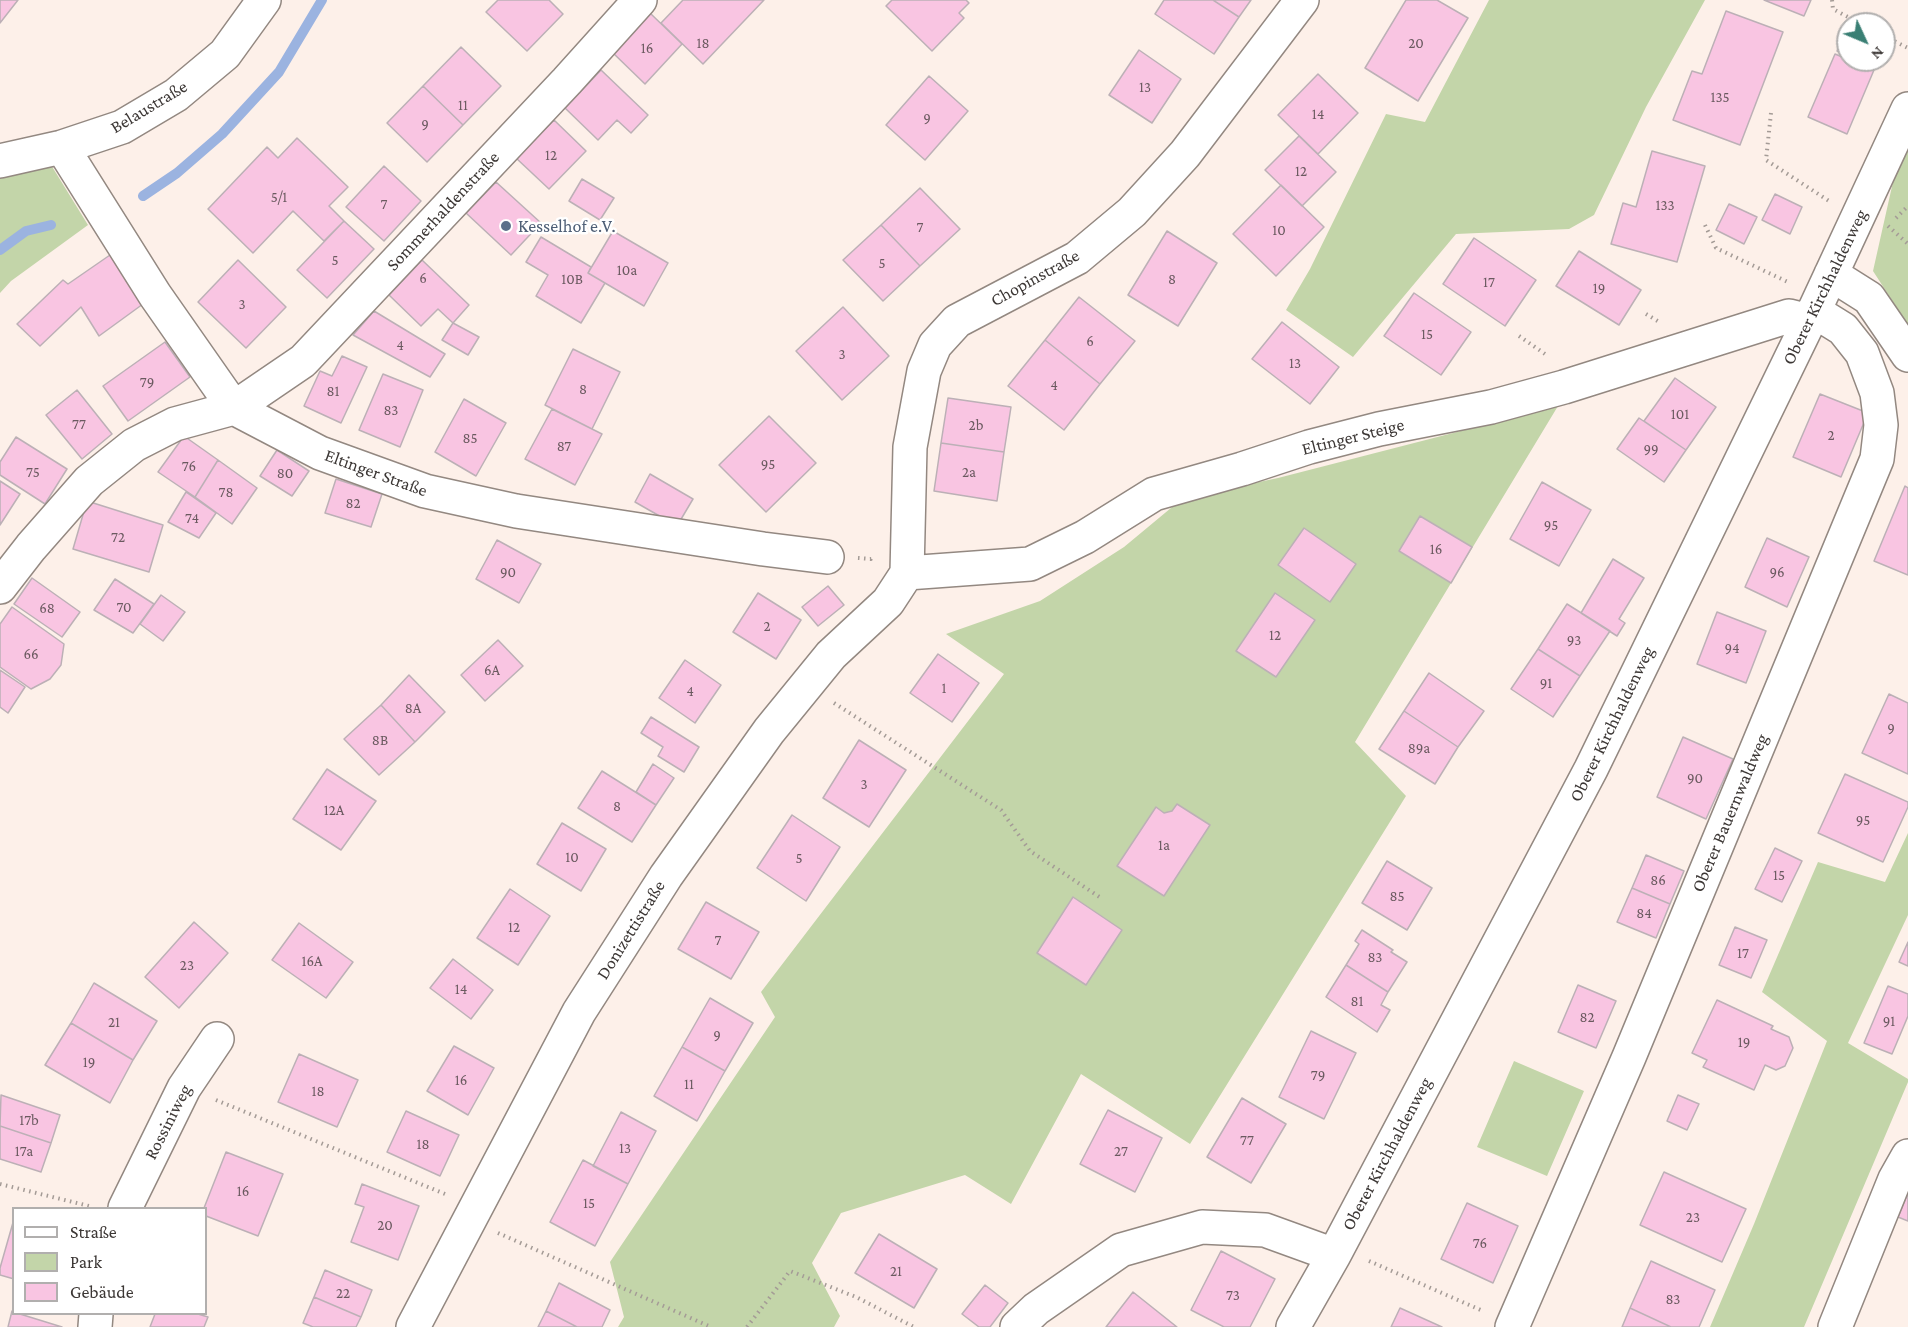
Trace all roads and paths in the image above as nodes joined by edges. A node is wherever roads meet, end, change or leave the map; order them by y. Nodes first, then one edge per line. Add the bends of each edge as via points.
1 (264, 0) edge
2 (640, 0) edge
3 (1302, 0) edge
4 (1832, 0) edge
5 (1839, 12) edge
6 (1908, 109) edge
7 (1771, 113) dead end
8 (62, 147) junction
9 (0, 161) edge
10 (1872, 223) junction
11 (1705, 225) dead end
12 (1908, 244) edge
13 (1818, 301) junction
14 (1908, 355) edge
15 (234, 408) junction
16 (827, 557) dead end
17 (907, 573) junction
18 (0, 587) edge
19 (834, 703) dead end
20 (1101, 898) dead end
21 (217, 1039) dead end
22 (184, 1088) junction
23 (1908, 1156) edge
24 (0, 1184) edge
25 (92, 1207) edge
26 (126, 1207) edge
27 (473, 1213) junction
28 (1336, 1251) junction
29 (1513, 1326) edge
30 (413, 1327) edge
31 (711, 1327) edge
32 (747, 1327) edge
33 (914, 1327) edge
34 (1017, 1327) edge
35 (1293, 1327) edge
36 (1835, 1327) edge

1 - 8 street, Belaustraße via 225,54 176,94 122,127
2 - 15 street, Sommerhaldenstraße via 303,361
3 - 17 street, Chopinstraße via 1185,154 1132,212 1077,258 957,321 935,345 924,371 910,447
4 - 5 path via 1833,9
6 - 10 street, Oberer Kirchhaldenweg
7 - 10 path via 1766,160
8 - 9 street, Belaustraße
8 - 15 street via 155,295
10 - 12 path
10 - 13 street, Oberer Kirchhaldenweg
11 - 13 path via 1716,248
13 - 14 street via 1869,298
13 - 17 street, Eltinger Steige via 1789,316 1564,387 1309,447 1154,494 1085,537 1030,564
13 - 28 street, Oberer Kirchhaldenweg via 1591,769
13 - 29 street, Oberer Bauernwaldweg via 1862,353 1877,393 1881,424 1877,459
15 - 16 street, Eltinger Straße via 320,453 425,491 516,512
15 - 18 street via 175,424 134,445 89,481
17 - 27 street, Donizettistraße via 888,602 831,656 769,730 666,876 579,1012
19 - 20 path via 1001,810 1030,851
21 - 22 street, Rossiniweg
22 - 26 street, Rossiniweg
22 - 27 path via 253,1113
23 - 36 street
24 - 25 path
27 - 30 street, Donizettistraße
27 - 31 path
28 - 29 path
28 - 34 street via 1265,1230 1202,1227 1121,1250 1036,1308
28 - 35 street, Oberer Kirchhaldenweg
32 - 33 path via 790,1271

